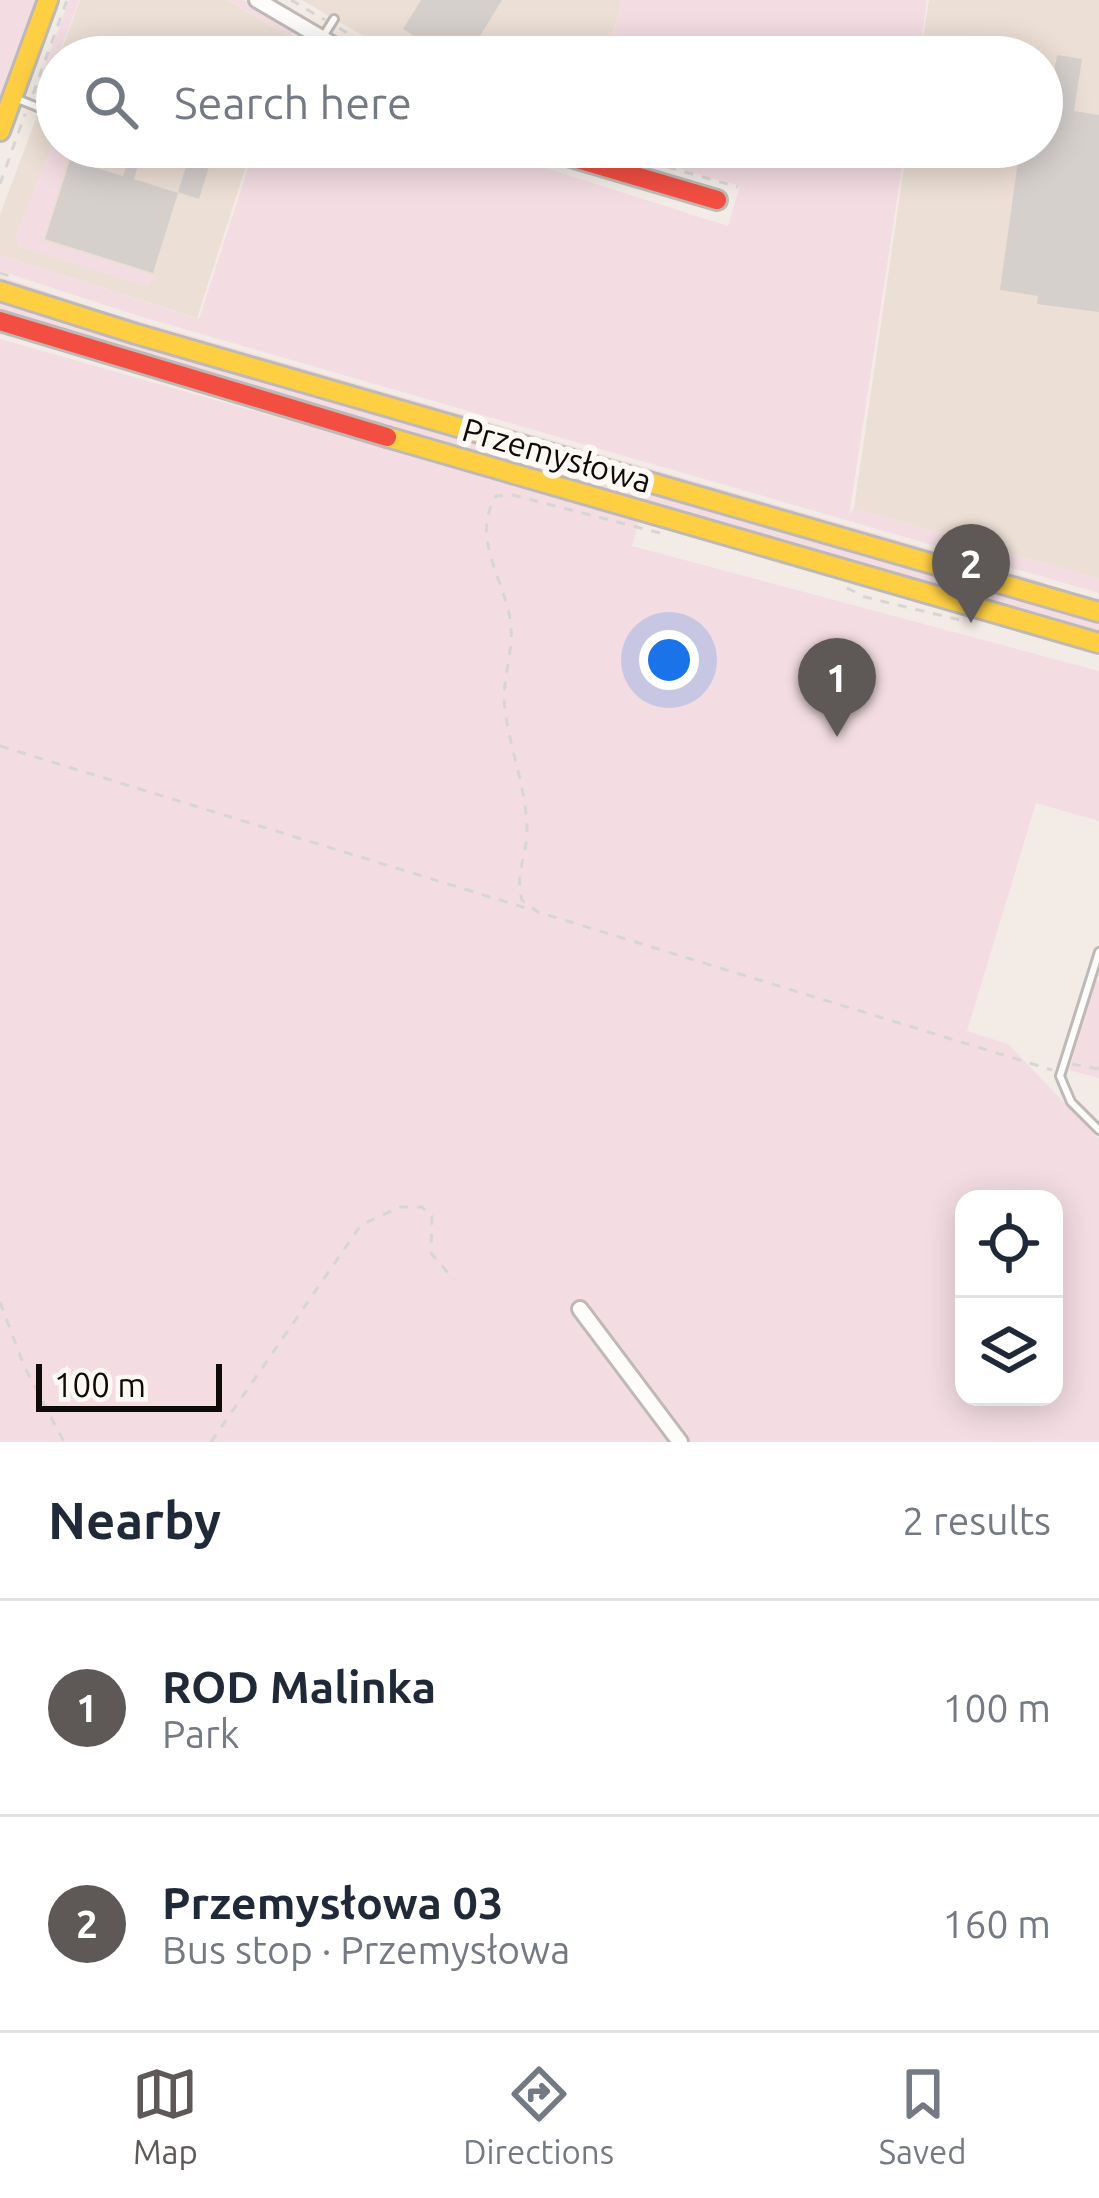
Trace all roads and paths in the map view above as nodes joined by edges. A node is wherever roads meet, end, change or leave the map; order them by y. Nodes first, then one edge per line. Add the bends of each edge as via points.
1 (48, 0) edge
2 (68, 0) edge
3 (257, 0) edge
4 (334, 19) dead end
5 (38, 36) edge
6 (51, 36) edge
7 (319, 36) edge
8 (323, 36) edge
9 (36, 44) edge
10 (36, 68) edge
11 (21, 100) junction
12 (36, 106) edge
13 (0, 131) edge
14 (608, 168) edge
15 (671, 168) edge
16 (0, 184) edge
17 (737, 187) dead end
18 (717, 200) dead end
19 (0, 291) edge
20 (0, 321) edge
21 (661, 533) dead end
22 (836, 581) dead end
23 (1099, 612) edge
24 (960, 620) dead end
25 (1099, 643) edge
26 (0, 746) edge
27 (529, 908) junction
28 (1098, 957) edge
29 (1064, 1062) junction
30 (1099, 1069) edge
31 (1061, 1073) junction
32 (1099, 1130) edge
33 (454, 1280) dead end
34 (0, 1302) edge
35 (580, 1309) dead end
36 (64, 1442) edge
37 (211, 1442) edge
38 (680, 1442) edge

1 - 5 main road
2 - 6 path
3 - 7 street
4 - 8 lane
9 - 11 main road
10 - 11 path
11 - 12 lane
11 - 13 main road
11 - 16 path
14 - 18 main road
15 - 17 path
19 - 23 main road, Przemysłowa
20 - 25 main road, Przemysłowa
21 - 27 path via 514,495 496,496 489,508 490,558 512,632 505,710 526,808 518,874
22 - 24 path via 865,597
26 - 27 path
27 - 31 path
28 - 29 lane
29 - 30 path
29 - 31 lane
31 - 32 lane via 1071,1102
33 - 37 path via 431,1253 432,1216 422,1207 400,1207 361,1225
34 - 36 path
35 - 38 street

